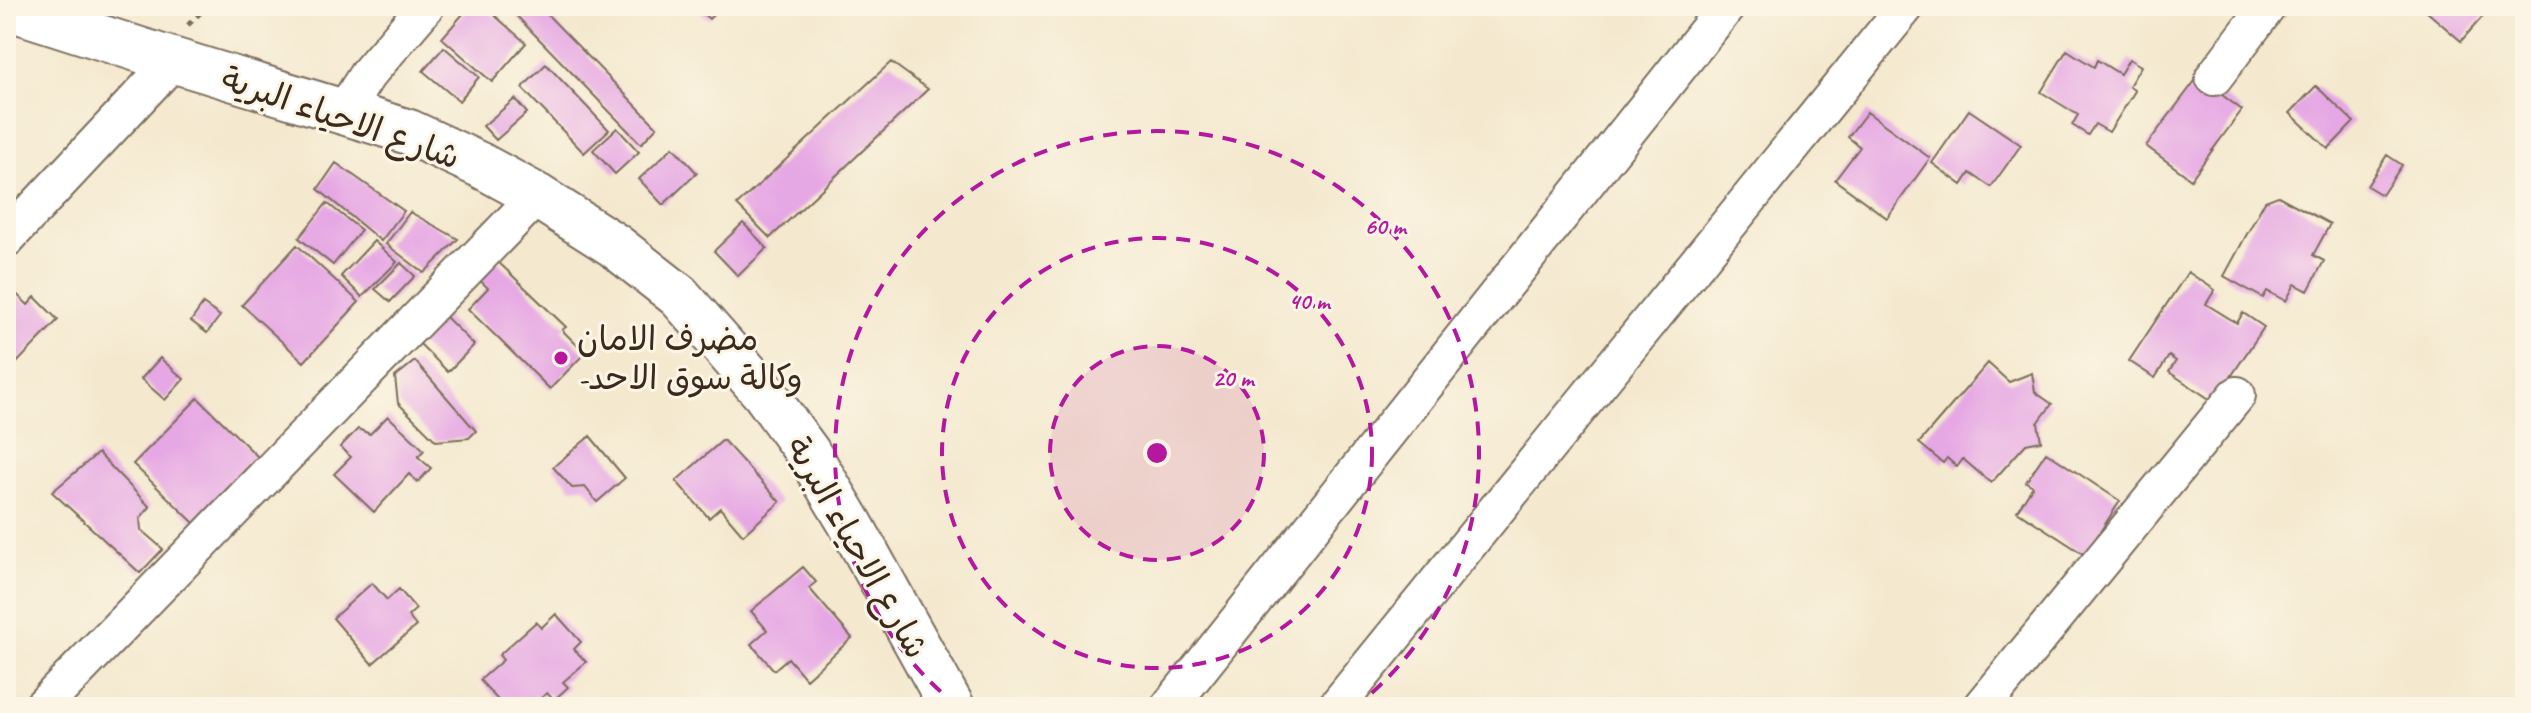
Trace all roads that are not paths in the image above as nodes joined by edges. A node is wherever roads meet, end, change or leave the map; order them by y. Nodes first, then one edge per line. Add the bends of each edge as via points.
1 (426, 6) edge
2 (1727, 6) edge
3 (1906, 6) edge
4 (2268, 6) edge
5 (6, 7) edge
6 (173, 61) junction
7 (2214, 77) dead end
8 (344, 111) junction
9 (537, 196) junction
10 (6, 239) edge
11 (2237, 395) dead end
12 (42, 707) edge
13 (952, 707) edge
14 (1169, 707) edge
15 (1336, 707) edge
16 (1982, 707) edge

1 - 8 street via 367,75
2 - 14 street
3 - 15 street
4 - 7 street
5 - 6 main road, شارع الاحياء البرية
6 - 8 main road, شارع الاحياء البرية
6 - 10 street
8 - 9 main road, شارع الاحياء البرية via 409,132
9 - 12 street
9 - 13 main road, شارع الاحياء البرية via 614,245 679,296 765,394 850,523
11 - 16 street

